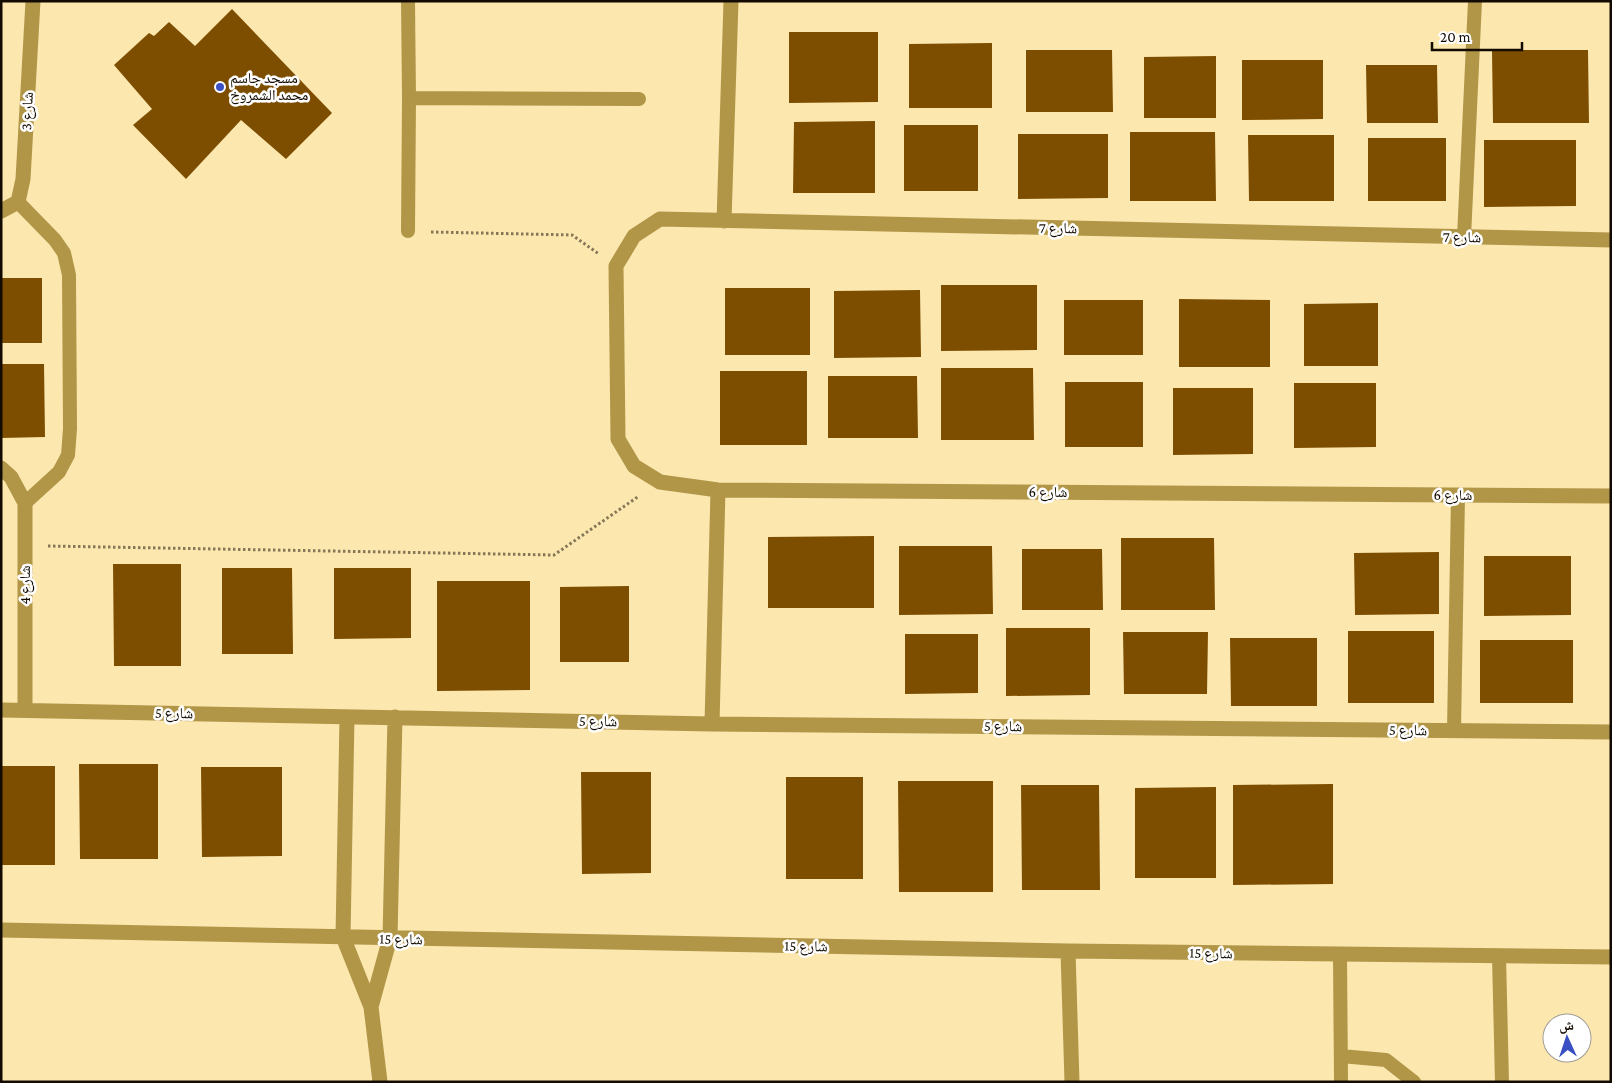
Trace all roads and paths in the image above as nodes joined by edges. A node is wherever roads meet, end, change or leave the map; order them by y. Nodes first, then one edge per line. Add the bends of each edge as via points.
1 (32, 1) edge
2 (408, 1) edge
3 (731, 1) edge
4 (1475, 1) edge
5 (410, 98) junction
6 (639, 100) dead end
7 (18, 202) junction
8 (1, 211) edge
9 (724, 221) junction
10 (408, 231) joint
11 (1464, 237) junction
12 (1611, 240) edge
13 (616, 266) junction
14 (1, 468) edge
15 (660, 482) junction
16 (718, 490) junction
17 (1458, 495) junction
18 (1611, 496) edge
19 (25, 503) junction
20 (25, 546) junction
21 (1, 710) edge
22 (25, 710) junction
23 (347, 717) junction
24 (395, 718) junction
25 (712, 724) junction
26 (1454, 731) junction
27 (1611, 732) edge
28 (1, 930) edge
29 (344, 937) junction
30 (390, 938) junction
31 (1068, 951) junction
32 (1340, 955) junction
33 (1499, 956) junction
34 (1611, 957) edge
35 (371, 1007) junction
36 (1341, 1056) junction
37 (380, 1082) edge
38 (1072, 1082) edge
39 (1341, 1082) edge
40 (1414, 1082) edge
41 (1502, 1082) edge

1 - 7 street, شارع 3 via 23,178
2 - 5 lane
3 - 9 street
4 - 11 lane
5 - 6 lane
5 - 10 lane
7 - 8 street
7 - 19 lane via 55,240 64,253 69,275 68,455 59,472
9 - 11 street, شارع 7
9 - 13 street, شارع 7 via 660,219 634,236
10 - 13 path via 572,235
11 - 12 street, شارع 7
13 - 15 street via 618,439 634,466
14 - 19 street, شارع 4 via 11,477
15 - 16 street, شارع 6
15 - 20 path via 554,555
16 - 17 street, شارع 6
16 - 25 street
17 - 18 street, شارع 6
17 - 26 lane
19 - 20 street, شارع 4
20 - 22 street, شارع 4
21 - 22 street, شارع 5
22 - 23 street, شارع 5
23 - 24 street, شارع 5
23 - 29 street
24 - 25 street, شارع 5
24 - 30 street
25 - 26 street, شارع 5
26 - 27 street, شارع 5
28 - 29 street, شارع 15
29 - 30 street, شارع 15
29 - 35 street
30 - 31 street, شارع 15
30 - 35 street
31 - 32 street, شارع 15
31 - 38 street
32 - 33 street, شارع 15
32 - 36 lane
33 - 34 street, شارع 15
33 - 41 lane
35 - 37 street
36 - 39 lane
36 - 40 lane via 1386,1060

